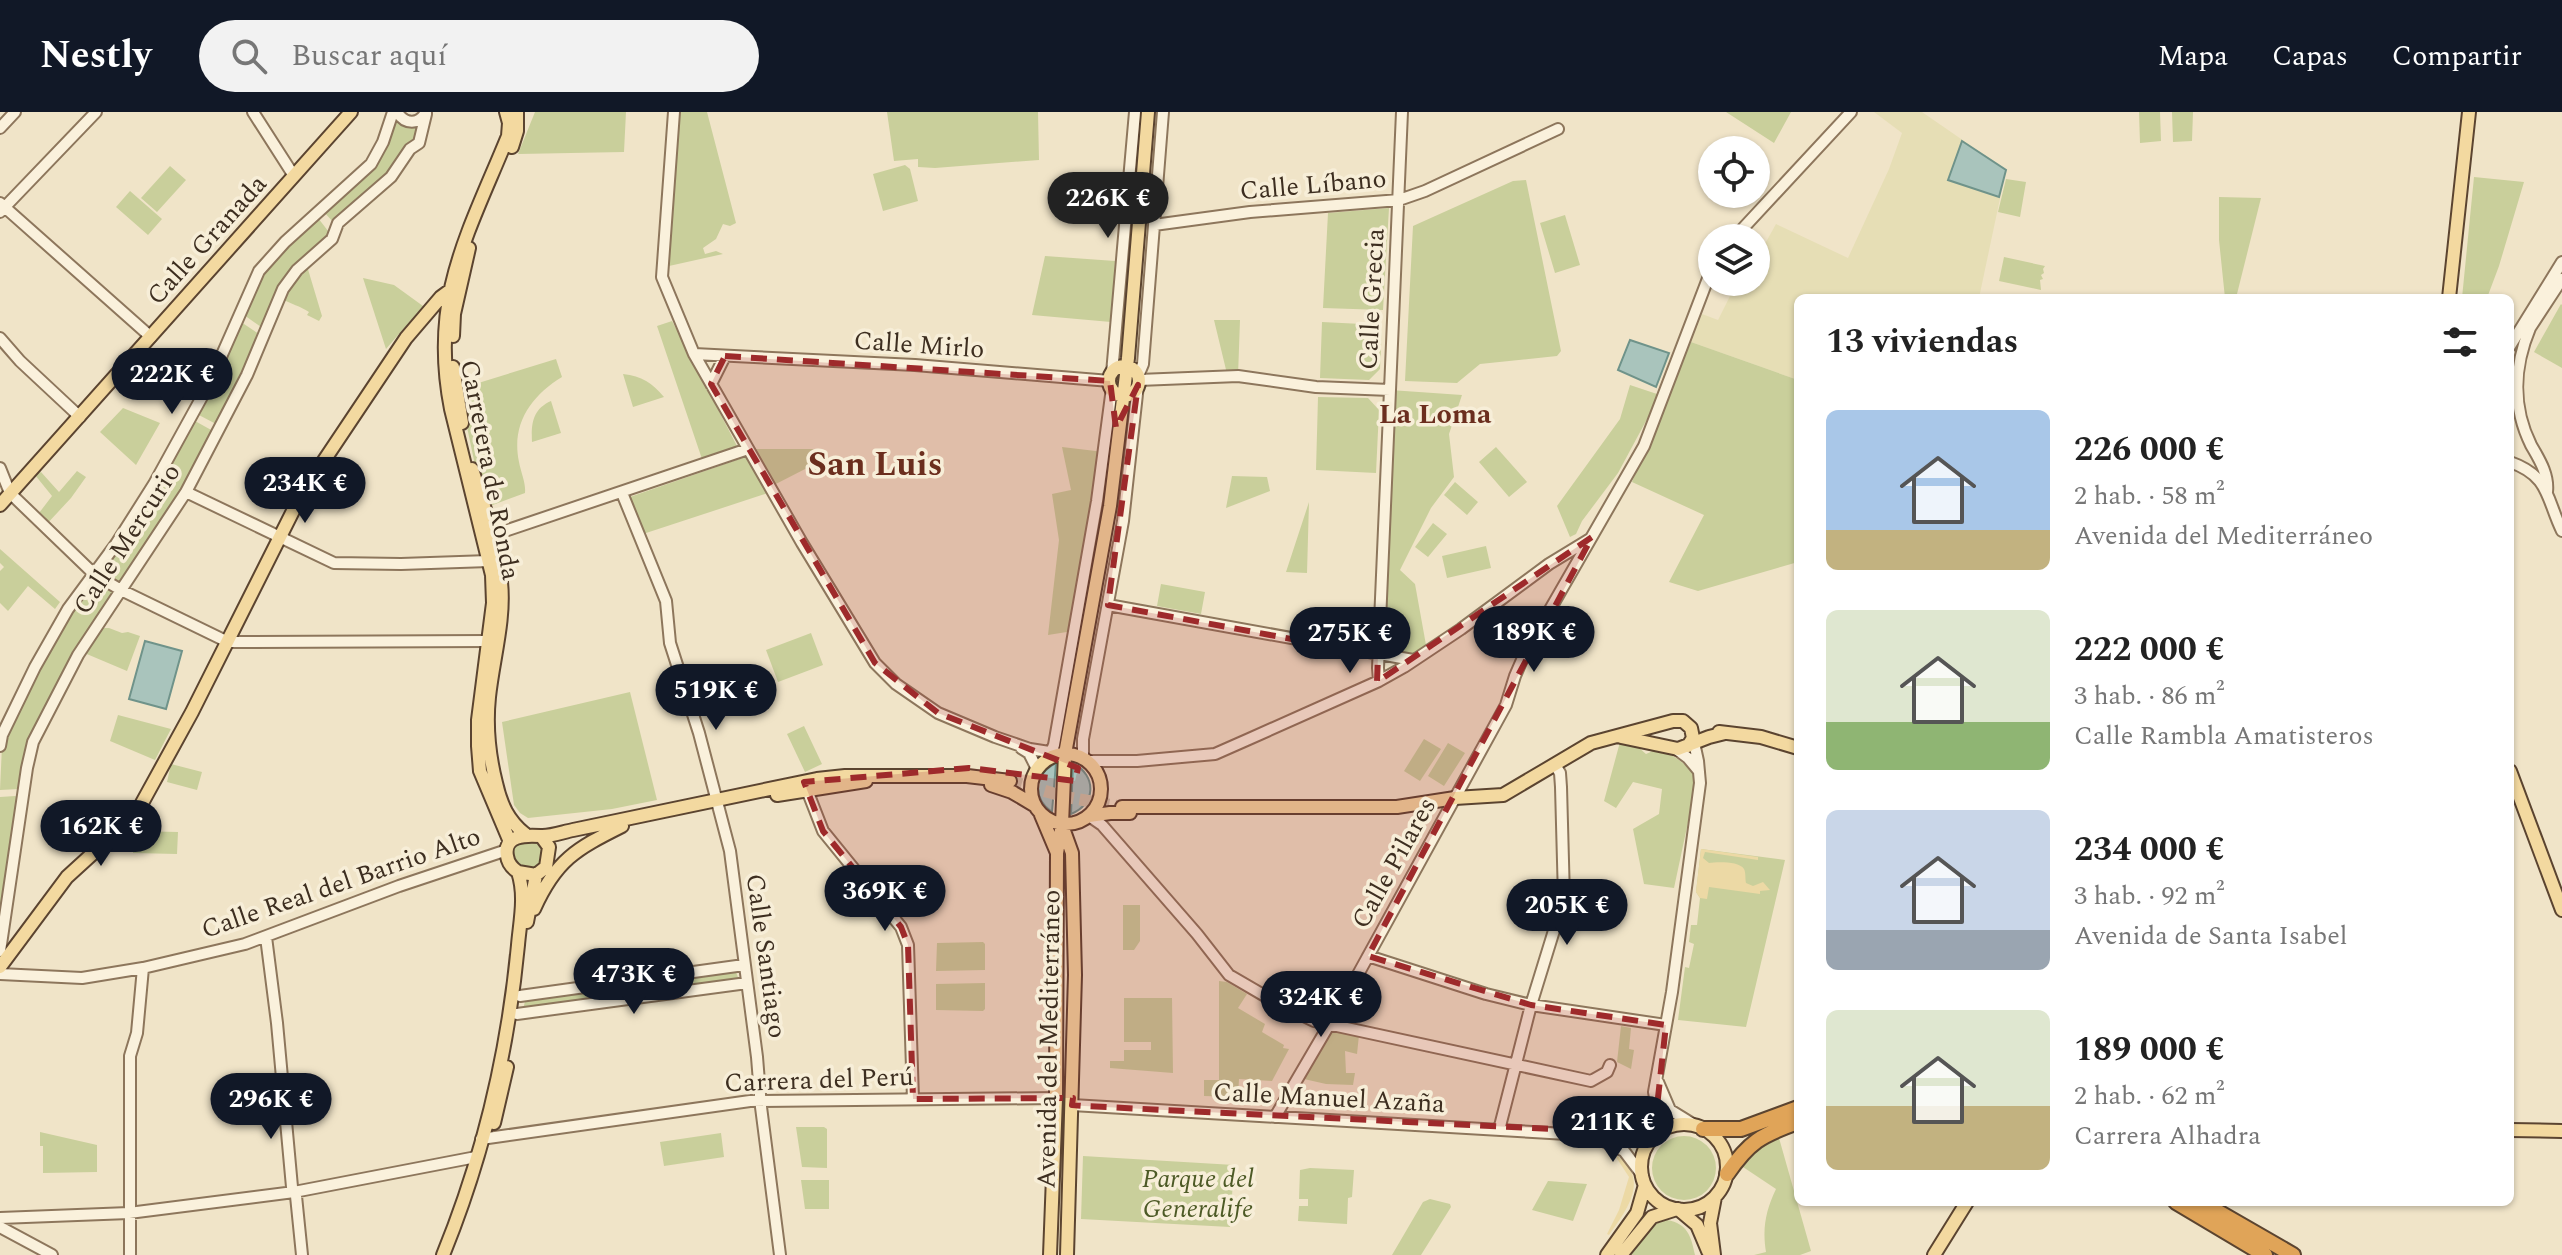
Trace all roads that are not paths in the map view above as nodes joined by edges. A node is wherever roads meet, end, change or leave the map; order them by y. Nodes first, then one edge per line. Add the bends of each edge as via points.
1 (15, 112) edge
2 (96, 112) edge
3 (253, 112) edge
4 (351, 112) edge
5 (395, 112) edge
6 (506, 112) edge
7 (517, 112) edge
8 (674, 112) edge
9 (1135, 112) edge
10 (1148, 112) edge
11 (1163, 112) edge
12 (1402, 112) edge
13 (1851, 112) edge
14 (2469, 112) edge
15 (426, 113) edge
16 (0, 128) edge
17 (1558, 129) dead end
18 (294, 176) junction
19 (1399, 200) junction
20 (2, 208) edge
21 (1747, 224) edge
22 (1154, 225) junction
23 (2562, 262) edge
24 (2562, 279) edge
25 (455, 286) junction
26 (2449, 294) edge
27 (1701, 296) edge
28 (2530, 328) junction
29 (151, 337) junction
30 (0, 338) edge
31 (2514, 340) edge
32 (2514, 348) edge
33 (694, 354) junction
34 (725, 356) junction
35 (1126, 366) junction
36 (1139, 380) junction
37 (711, 384) junction
38 (1114, 384) junction
39 (1390, 390) junction
40 (80, 417) junction
41 (748, 449) junction
42 (2514, 464) edge
43 (0, 468) edge
44 (186, 492) junction
45 (2547, 492) junction
46 (10, 493) junction
47 (622, 493) junction
48 (0, 505) edge
49 (2562, 511) edge
50 (2562, 531) edge
51 (493, 535) junction
52 (279, 537) junction
53 (1592, 537) junction
54 (489, 561) junction
55 (94, 574) junction
56 (121, 590) junction
57 (1108, 605) junction
58 (489, 641) junction
59 (228, 642) junction
60 (1378, 655) junction
61 (1413, 660) junction
62 (1379, 681) junction
63 (1670, 723) junction
64 (1725, 733) junction
65 (1619, 736) junction
66 (1710, 736) junction
67 (1686, 742) junction
68 (1017, 745) junction
69 (0, 746) edge
70 (1794, 747) edge
71 (1057, 755) junction
72 (1085, 760) junction
73 (1555, 765) junction
74 (1698, 767) junction
75 (1035, 772) junction
76 (859, 779) junction
77 (1010, 781) tunnel mouth
78 (2514, 782) edge
79 (807, 790) junction
80 (1101, 794) junction
81 (1455, 798) junction
82 (719, 802) junction
83 (1122, 807) tunnel mouth
84 (1262, 807) junction
85 (1037, 810) junction
86 (1085, 819) junction
87 (1062, 824) junction
88 (622, 826) junction
89 (525, 834) junction
90 (541, 836) junction
91 (508, 846) junction
92 (1057, 853) junction
93 (1072, 853) junction
94 (549, 861) junction
95 (518, 872) junction
96 (536, 875) junction
97 (2562, 910) edge
98 (526, 927) junction
99 (266, 937) junction
100 (2, 940) edge
101 (0, 951) edge
102 (1368, 956) junction
103 (744, 965) junction
104 (0, 967) edge
105 (143, 968) junction
106 (0, 974) edge
107 (747, 983) junction
108 (520, 996) junction
109 (1531, 1005) junction
110 (517, 1014) junction
111 (1330, 1023) junction
112 (1666, 1025) junction
113 (1516, 1064) junction
114 (1610, 1065) dead end
115 (1658, 1080) junction
116 (1056, 1098) junction
117 (913, 1099) junction
118 (761, 1100) junction
119 (1072, 1105) junction
120 (1794, 1109) edge
121 (1275, 1117) junction
122 (1794, 1123) edge
123 (1700, 1128) junction
124 (1499, 1130) junction
125 (2514, 1130) edge
126 (2562, 1131) edge
127 (1583, 1134) junction
128 (1655, 1135) junction
129 (485, 1139) junction
130 (476, 1157) junction
131 (1727, 1174) junction
132 (1644, 1180) junction
133 (294, 1192) junction
134 (1715, 1197) junction
135 (1965, 1206) edge
136 (2183, 1206) edge
137 (2208, 1206) edge
138 (2225, 1206) edge
139 (1677, 1209) junction
140 (129, 1213) junction
141 (0, 1218) edge
142 (0, 1227) edge
143 (52, 1255) edge
144 (130, 1255) edge
145 (302, 1255) edge
146 (443, 1255) edge
147 (451, 1255) edge
148 (780, 1255) edge
149 (1050, 1255) edge
150 (1067, 1255) edge
151 (1607, 1255) edge
152 (1621, 1255) edge
153 (1712, 1255) edge
154 (1934, 1255) edge
155 (2265, 1255) edge
156 (2293, 1255) edge
157 (2300, 1255) edge

1 - 16 street
2 - 20 street
3 - 18 street
4 - 18 main road, Calle Granada
5 - 15 street via 410,122
5 - 55 street via 371,164 259,271 209,384 162,471
6 - 25 main road, Carretera de Ronda via 508,136 462,247
7 - 25 main road, Carretera de Ronda via 516,136
8 - 33 street via 661,267
9 - 38 street, Avenida del Mediterráneo
10 - 35 main road, Avenida del Mediterráneo
11 - 22 street
12 - 19 street, Calle Grecia
13 - 21 street
14 - 26 main road
15 - 44 street, Calle Mercurio via 419,143 338,223 332,239 283,289 247,375
17 - 19 street, Calle Líbano
18 - 29 main road, Calle Granada
19 - 22 street, Calle Líbano
19 - 39 street, Calle Grecia
20 - 29 street
22 - 36 street
23 - 31 street
24 - 28 street
25 - 51 main road, Carretera de Ronda via 453,376
25 - 52 main road via 383,370
25 - 54 main road, Carretera de Ronda via 444,349 446,383
27 - 53 street, Calle Pilares via 1644,446
28 - 32 street
28 - 45 street via 2518,366 2517,401
29 - 40 main road, Calle Granada
30 - 40 street
33 - 34 street, Calle Mirlo
33 - 37 street
34 - 37 street
34 - 38 street, Calle Mirlo via 915,365
35 - 36 main road
35 - 38 main road, Avenida del Mediterráneo
35 - 38 main road via 1118,367
36 - 38 main road via 1133,393
36 - 39 street via 1238,376
36 - 57 street
37 - 41 street
38 - 71 main road, Avenida del Mediterráneo via 1110,506
39 - 60 street, Calle Grecia
40 - 46 main road, Calle Granada
41 - 47 street
41 - 68 street via 875,663 938,713
42 - 45 street via 2530,472
43 - 46 street
44 - 52 street
44 - 56 street, Calle Mercurio
45 - 49 street
45 - 50 street
46 - 48 main road, Calle Granada
46 - 55 street
47 - 51 street
47 - 82 street, Calle Santiago via 666,601 677,670
51 - 89 main road, Carretera de Ronda via 501,596 489,699 490,756 503,807
52 - 54 street via 334,563
52 - 59 main road
53 - 61 street
53 - 81 street, Calle Pilares via 1525,653 1506,705
54 - 58 main road, Carretera de Ronda
55 - 56 street
55 - 69 street via 35,667
56 - 59 street
56 - 100 street, Calle Mercurio via 78,655 33,742
57 - 60 street
57 - 72 street via 1083,739
58 - 59 street
58 - 91 main road, Carretera de Ronda via 478,720 480,771
59 - 104 main road via 132,818 67,877
60 - 61 street
60 - 62 street, Calle Grecia
61 - 62 street
62 - 72 street via 1215,754
63 - 65 main road
63 - 67 main road via 1683,721
63 - 67 main road via 1666,744
64 - 66 main road
64 - 67 main road via 1702,732
64 - 70 main road
65 - 67 main road
65 - 73 main road via 1591,743
66 - 67 main road
66 - 74 street
67 - 74 street
67 - 74 street via 1686,756
68 - 71 street
68 - 75 street via 1029,753
71 - 72 main road
71 - 75 main road
71 - 87 main road, Avenida del Mediterráneo
72 - 80 main road via 1097,773
73 - 81 main road via 1503,795
73 - 109 street via 1561,787 1564,898
74 - 112 street
75 - 76 main road via 905,770
75 - 85 main road via 1030,790
76 - 77 main road via 967,776
76 - 79 main road
76 - 82 main road via 817,779
76 - 85 main road via 981,783 1012,792
78 - 97 main road
79 - 82 main road
79 - 117 street via 823,831 901,927 908,945
80 - 84 main road via 1125,800 1250,802
80 - 86 main road
81 - 84 main road via 1397,807
81 - 102 street, Calle Pilares
82 - 88 main road
82 - 90 main road
82 - 103 street, Calle Santiago
83 - 84 main road
84 - 86 main road via 1250,813 1110,813
85 - 87 main road
85 - 92 main road
86 - 87 main road
86 - 93 main road
86 - 111 street via 1102,825 1229,975 1308,1019
87 - 92 main road, Avenida del Mediterráneo
87 - 93 main road, Avenida del Mediterráneo
88 - 94 main road via 566,839
88 - 98 main road via 569,856
89 - 90 main road
89 - 91 main road
90 - 94 main road via 549,847
91 - 95 main road via 509,863
91 - 99 street, Calle Real del Barrio Alto
92 - 116 main road, Avenida del Mediterráneo
93 - 119 main road, Avenida del Mediterráneo
94 - 96 main road
95 - 96 main road
95 - 129 main road via 523,894 510,1015
96 - 98 main road
98 - 108 main road
99 - 105 street, Calle Real del Barrio Alto
99 - 133 street
100 - 101 street, Calle Mercurio
102 - 109 street
102 - 111 street, Calle Pilares
103 - 107 street, Calle Santiago
103 - 108 street
105 - 106 street, Calle Real del Barrio Alto via 74,978
105 - 140 street via 130,1056
107 - 110 street
107 - 118 street, Calle Santiago
108 - 110 main road
109 - 112 street
109 - 113 street
110 - 129 main road via 502,1094
111 - 113 street
111 - 121 street, Calle Pilares
112 - 115 street
113 - 114 street via 1591,1081
113 - 124 street
115 - 123 street via 1670,1110
115 - 128 street
116 - 117 street, Carrera del Perú
116 - 149 main road, Avenida del Mediterráneo
117 - 118 street, Carrera del Perú
118 - 129 street, Carrera del Perú
118 - 148 street, Calle Santiago
119 - 121 street, Calle Manuel Azaña
119 - 150 main road, Avenida del Mediterráneo
120 - 123 highway via 1741,1129
121 - 124 street, Calle Manuel Azaña
122 - 131 highway via 1751,1144
123 - 128 main road via 1679,1125
123 - 131 main road via 1722,1148
124 - 127 street, Calle Manuel Azaña
125 - 126 main road
127 - 128 street, Calle Manuel Azaña
127 - 132 street, Calle Manuel Azaña via 1619,1148
128 - 132 main road via 1644,1155
129 - 130 main road
129 - 147 main road
130 - 133 street
130 - 146 main road
131 - 134 main road
132 - 139 main road via 1658,1201
132 - 151 main road via 1643,1201
133 - 140 street
133 - 145 street
134 - 139 main road via 1696,1208
134 - 153 main road
135 - 154 main road
136 - 155 highway
137 - 156 highway
138 - 157 highway
139 - 152 main road via 1652,1217
139 - 153 main road via 1697,1225
140 - 141 street
140 - 144 street
142 - 143 street

